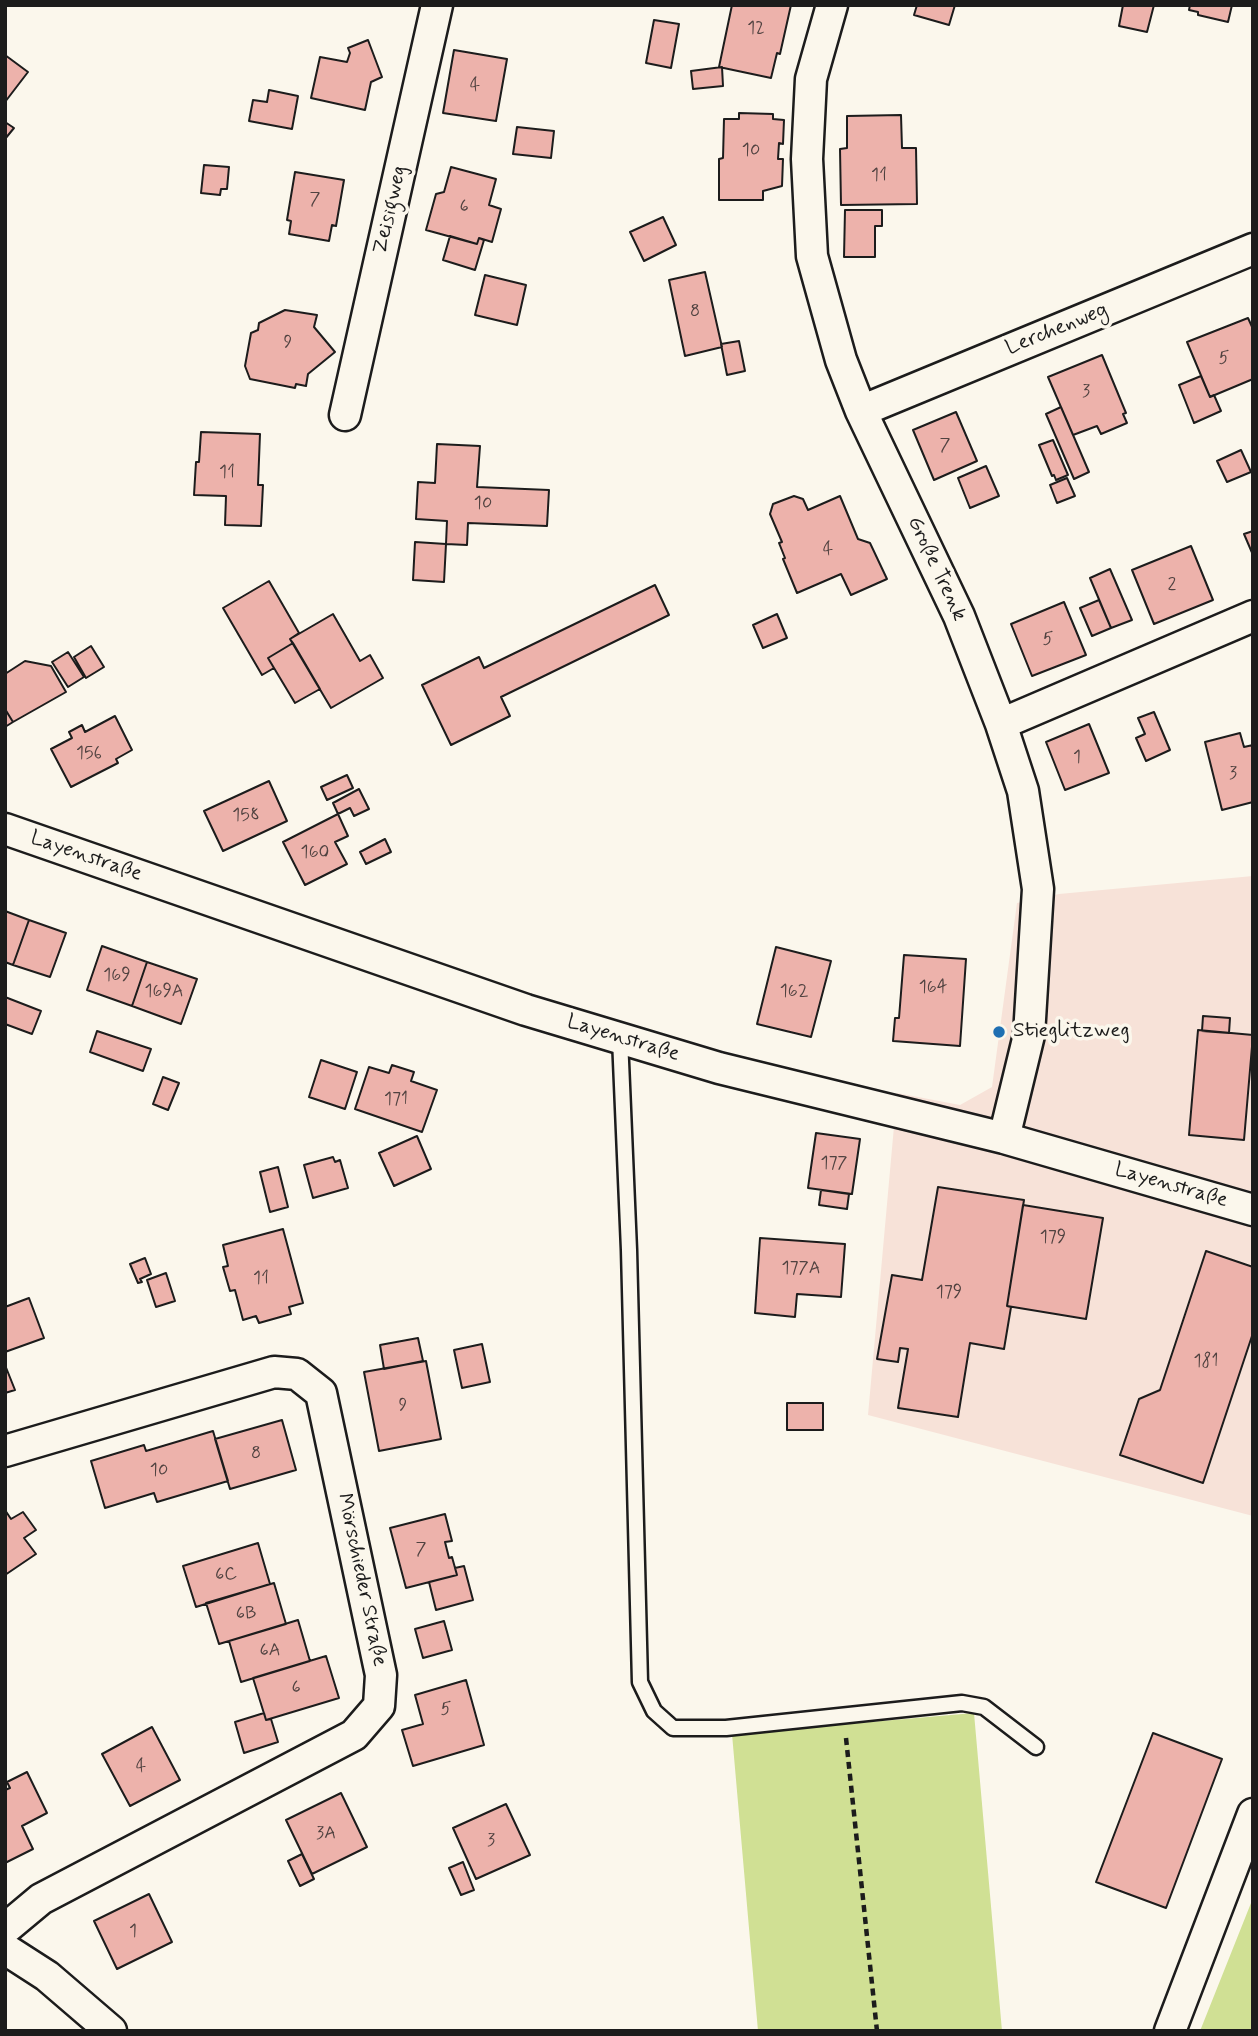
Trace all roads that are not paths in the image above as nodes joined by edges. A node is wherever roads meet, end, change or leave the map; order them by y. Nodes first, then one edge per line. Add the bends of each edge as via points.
1 (437, 5) edge
2 (832, 5) edge
3 (1253, 249) edge
4 (861, 411) junction
5 (345, 415) dead end
6 (1253, 616) edge
7 (1001, 724) junction
8 (5, 829) edge
9 (620, 1038) junction
10 (1004, 1138) junction
11 (1253, 1210) edge
12 (5, 1451) edge
13 (1036, 1747) dead end
14 (1253, 1814) edge
15 (5, 1929) edge
16 (5, 1949) edge
17 (111, 2031) edge
18 (1170, 2031) edge

1 - 5 street, Zeisigweg
2 - 4 street, Große Trenk via 811,79 807,159 813,256 841,360
3 - 4 street, Lerchenweg
4 - 7 street, Große Trenk via 959,616
6 - 7 street
7 - 10 street, Große Trenk via 1023,791 1038,889 1029,1035
8 - 9 street, Layenstraße via 526,1010
9 - 10 street, Layenstraße via 719,1068
9 - 13 lane via 640,1682 654,1711 673,1728 726,1728 962,1703 984,1707
10 - 11 street, Layenstraße
12 - 15 street, Mörschieder Straße via 274,1372 297,1374 321,1393 381,1675 379,1706 354,1735 41,1899
14 - 18 street
16 - 17 street via 47,1976

